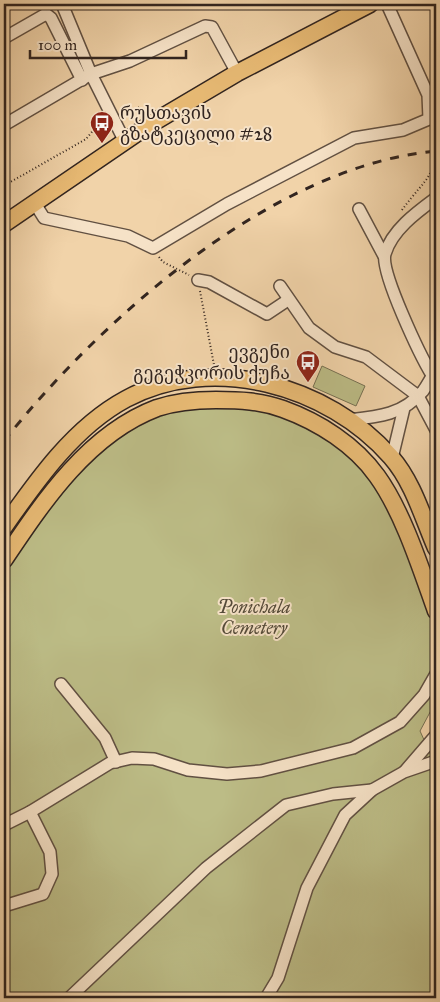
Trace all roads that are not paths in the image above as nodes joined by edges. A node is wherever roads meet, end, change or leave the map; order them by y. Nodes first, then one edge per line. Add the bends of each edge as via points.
1 (62, 4) edge
2 (370, 4) edge
3 (387, 4) edge
4 (349, 9) edge
5 (4, 38) edge
6 (237, 73) junction
7 (87, 77) junction
8 (4, 125) edge
9 (124, 140) junction
10 (436, 198) edge
11 (34, 202) junction
12 (359, 209) dead end
13 (4, 223) edge
14 (384, 256) junction
15 (198, 280) road end
16 (280, 286) dead end
17 (288, 300) junction
18 (434, 373) edge
19 (418, 396) junction
20 (404, 408) junction
21 (348, 420) junction
22 (436, 430) edge
23 (392, 458) junction
24 (4, 527) edge
25 (436, 548) edge
26 (4, 560) edge
27 (436, 611) edge
28 (436, 674) edge
29 (61, 684) dead end
30 (436, 735) edge
31 (436, 761) edge
32 (116, 762) junction
33 (404, 772) junction
34 (372, 790) junction
35 (30, 812) junction
36 (4, 825) edge
37 (4, 906) edge
38 (70, 998) edge
39 (266, 998) edge

1 - 7 street
2 - 4 highway
3 - 11 street via 428,95 429,119 403,130 354,138 227,204 152,248 128,236 44,218
4 - 6 highway
5 - 7 street via 46,14
6 - 7 street via 212,27 205,26
6 - 9 highway
7 - 8 street
7 - 9 street
9 - 11 highway
10 - 14 street via 418,211 390,240
11 - 13 highway
12 - 14 street
14 - 18 street via 390,281 421,358
15 - 17 street via 209,282 267,314
16 - 17 street
17 - 19 street via 308,328 335,347 366,357
18 - 19 street
19 - 20 street
19 - 22 street
20 - 21 street via 381,417
20 - 23 street
21 - 23 highway
21 - 24 highway via 315,400 279,385 215,377 164,384 124,400 89,426 32,487
23 - 25 highway via 411,489
26 - 27 highway via 70,471 109,436 158,408 197,400 241,400 264,403 301,415 339,438 376,475 402,524
28 - 32 street via 424,695 400,722 353,748 261,771 227,774 188,770 154,759 132,758
29 - 32 street via 104,738
30 - 33 street
31 - 33 street
32 - 35 street
33 - 34 street
34 - 38 street via 333,794 286,805 206,868
34 - 39 street via 345,815 307,888 278,978
35 - 36 street
35 - 37 street via 50,852 52,874 43,894

